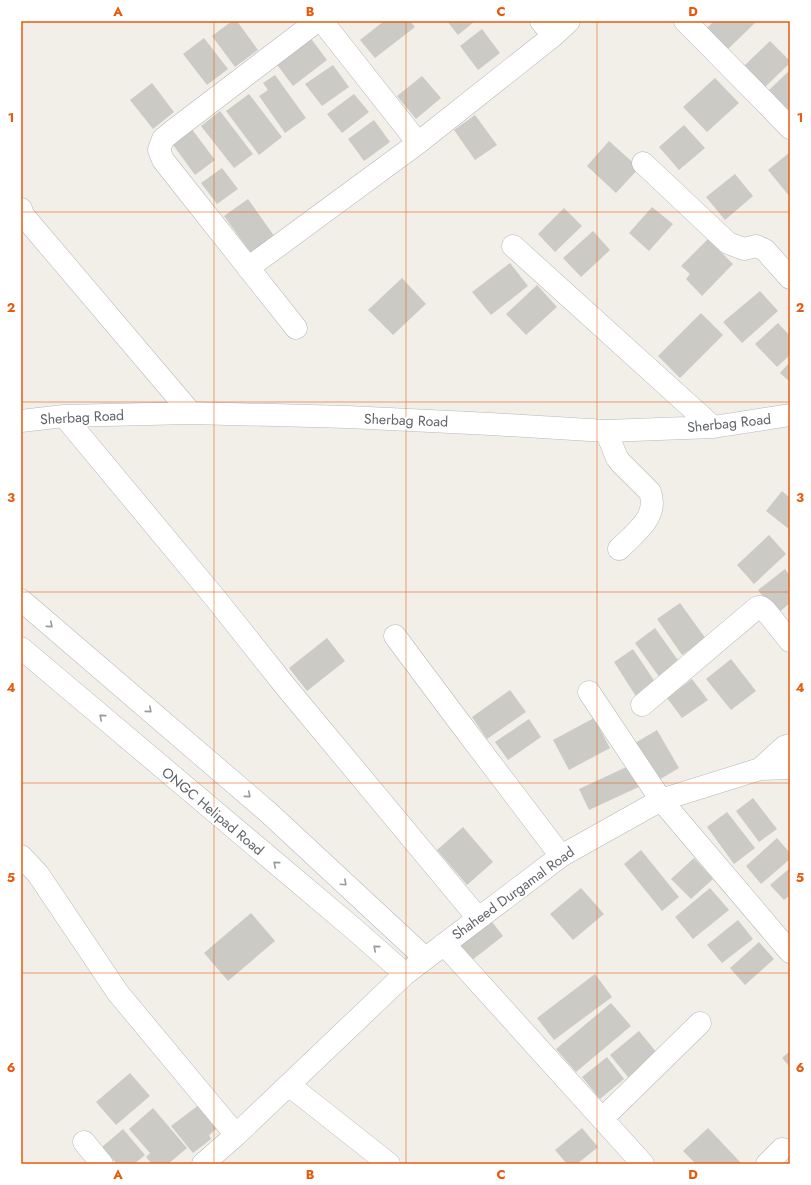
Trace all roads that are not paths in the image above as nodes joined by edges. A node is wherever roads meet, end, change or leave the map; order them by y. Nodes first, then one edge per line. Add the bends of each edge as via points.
1 (317, 21) edge
2 (322, 21) edge
3 (569, 21) edge
4 (685, 21) edge
5 (547, 28) edge
6 (790, 128) edge
7 (418, 143) junction
8 (643, 163) dead end
9 (21, 209) edge
10 (513, 246) dead end
11 (248, 268) junction
12 (789, 274) edge
13 (296, 328) dead end
14 (191, 413) junction
15 (64, 416) junction
16 (790, 416) edge
17 (21, 421) edge
18 (714, 427) junction
19 (606, 431) junction
20 (618, 549) dead end
21 (21, 600) edge
22 (395, 636) dead end
23 (790, 641) edge
24 (21, 648) edge
25 (589, 692) dead end
26 (642, 705) dead end
27 (790, 745) edge
28 (760, 768) junction
29 (790, 768) edge
30 (661, 800) junction
31 (21, 856) edge
32 (561, 856) junction
33 (478, 918) junction
34 (444, 944) junction
35 (790, 952) edge
36 (425, 958) junction
37 (405, 974) junction
38 (700, 1023) dead end
39 (289, 1085) junction
40 (602, 1119) junction
41 (236, 1135) junction
42 (84, 1142) dead end
43 (782, 1149) dead end
44 (102, 1164) edge
45 (203, 1164) edge
46 (389, 1164) edge
47 (643, 1164) edge
48 (766, 1164) edge

1 - 11 street via 174,130 164,139 159,150 163,160
2 - 7 street
3 - 5 street
4 - 6 street
5 - 7 street
7 - 11 street
8 - 12 street via 728,243 744,249 756,246 765,250
9 - 14 street via 23,215
10 - 18 street
11 - 13 street
14 - 15 street, Sherbag Road
14 - 19 street, Sherbag Road via 348,417
15 - 17 street, Sherbag Road
15 - 33 street
16 - 18 street, Sherbag Road
18 - 19 street, Sherbag Road
19 - 20 street via 616,458 650,492 652,499 652,510 645,524
21 -> 36 street via 269,813
22 - 32 street
23 - 26 street via 765,610 758,607
37 -> 24 street, ONGC Helipad Road
25 - 30 street
27 - 28 street, Shaheed Durgamal Road via 784,747
28 - 29 street, Shaheed Durgamal Road
28 - 30 street, Shaheed Durgamal Road
30 - 32 street, Shaheed Durgamal Road
30 - 35 street
31 - 41 street via 38,874 118,993
32 - 33 street, Shaheed Durgamal Road
33 - 34 street, Shaheed Durgamal Road
34 - 36 street, Shaheed Durgamal Road
34 - 40 street
36 - 37 street, Shaheed Durgamal Road
37 - 39 street, Shaheed Durgamal Road
38 - 40 street
39 - 41 street, Shaheed Durgamal Road
39 - 46 street
40 - 47 street
41 - 45 street, Shaheed Durgamal Road
42 - 44 street
43 - 48 street

